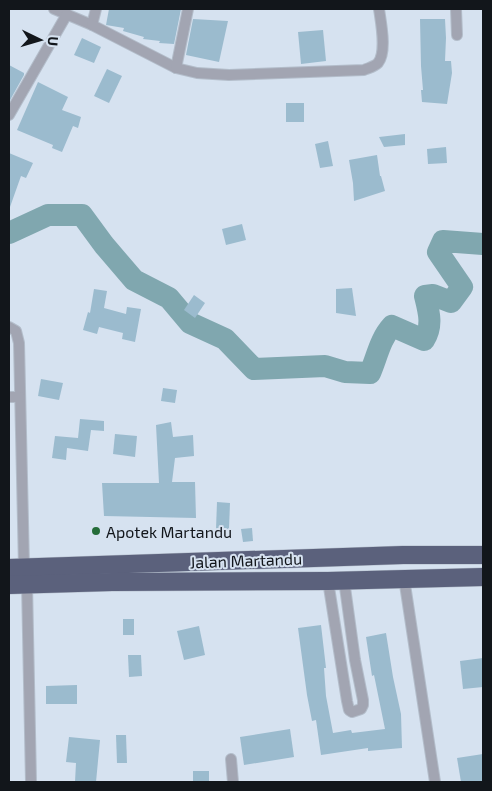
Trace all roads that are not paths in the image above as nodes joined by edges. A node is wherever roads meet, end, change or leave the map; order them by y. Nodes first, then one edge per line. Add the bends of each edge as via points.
1 (54, 9) edge
2 (96, 9) edge
3 (188, 9) edge
4 (380, 9) edge
5 (456, 9) edge
6 (66, 14) junction
7 (92, 25) junction
8 (456, 34) dead end
9 (176, 68) junction
10 (9, 115) edge
11 (9, 327) edge
12 (9, 397) edge
13 (20, 397) junction
14 (483, 555) edge
15 (20, 573) edge
16 (112, 573) junction
17 (483, 577) edge
18 (404, 578) junction
19 (336, 581) junction
20 (9, 585) edge
21 (231, 759) dead end
22 (31, 782) edge
23 (233, 782) edge
24 (436, 782) edge

1 - 6 street
2 - 7 street
3 - 9 street
4 - 9 street via 382,47 379,62 364,70 229,75
5 - 8 street
6 - 7 street
6 - 10 street
7 - 9 street
11 - 13 street via 19,336
12 - 13 street
13 - 15 street
14 - 16 highway, Jalan Martandu via 403,555
15 - 16 highway, Jalan Martandu
15 - 20 highway, Jalan Martandu
15 - 22 street
16 - 19 highway, Jalan Martandu
17 - 18 highway, Jalan Martandu
18 - 19 highway, Jalan Martandu
18 - 24 street
19 - 19 street via 363,700 360,710 352,712 347,700
21 - 23 street

